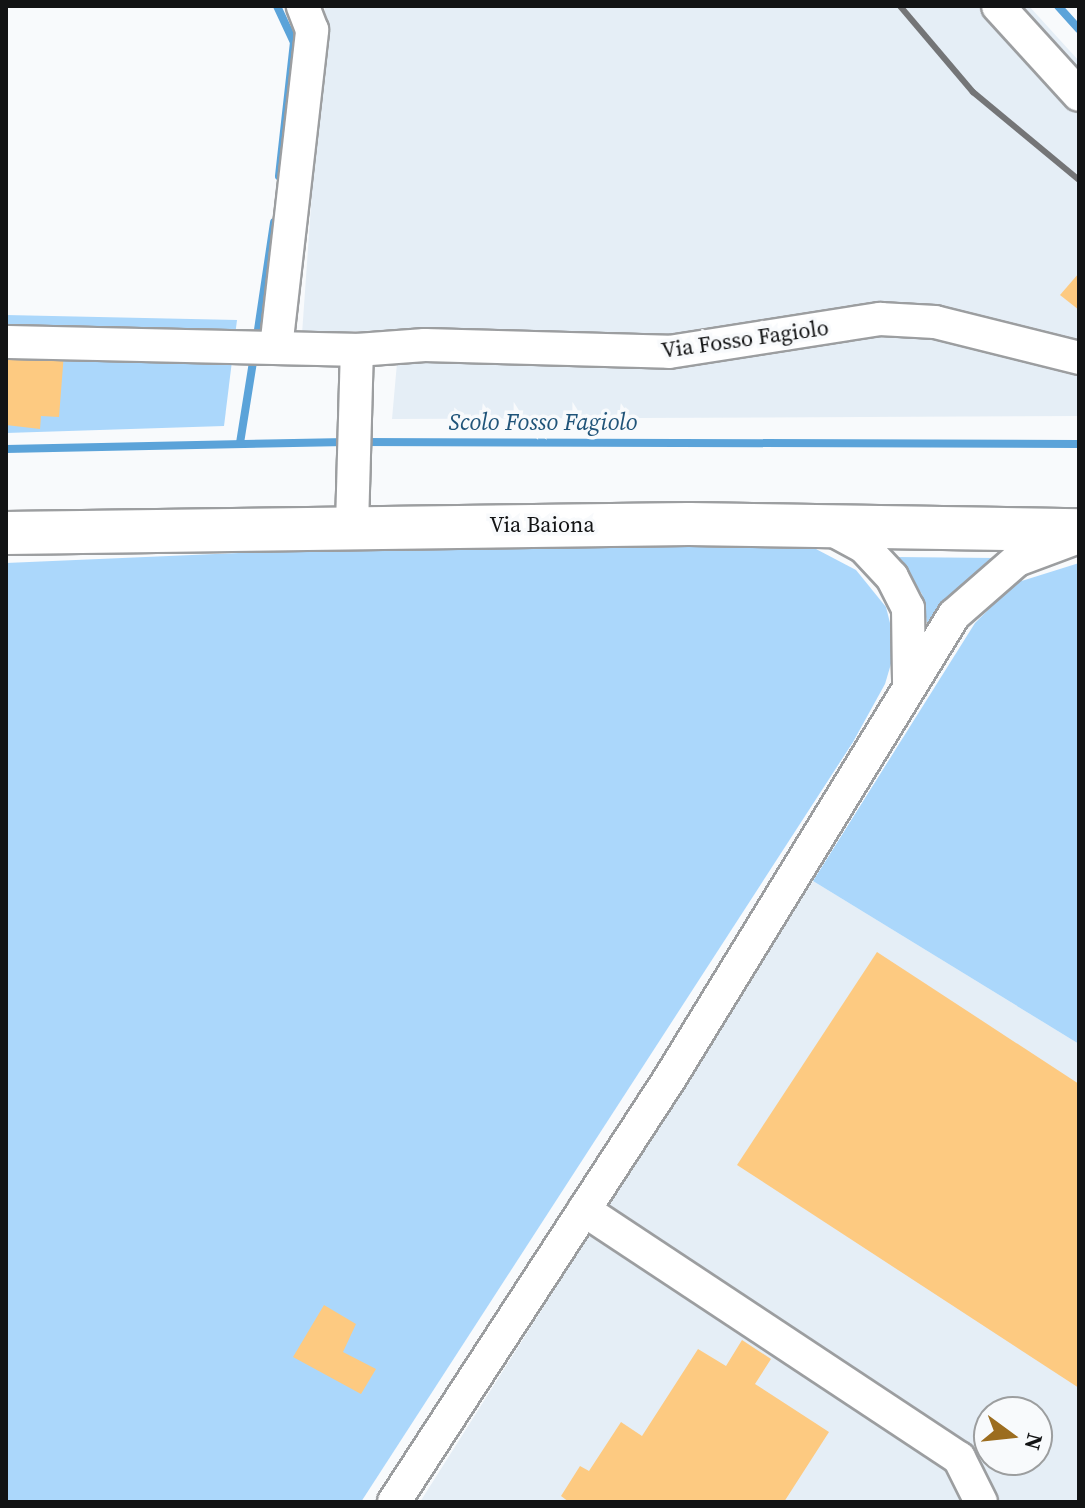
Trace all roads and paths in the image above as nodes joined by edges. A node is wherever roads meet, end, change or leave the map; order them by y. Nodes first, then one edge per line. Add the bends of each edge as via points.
1 (303, 6) edge
2 (998, 6) edge
3 (1079, 95) edge
4 (6, 342) edge
5 (262, 348) junction
6 (357, 350) junction
7 (1079, 358) edge
8 (352, 526) junction
9 (826, 526) junction
10 (1079, 530) edge
11 (6, 533) edge
12 (1079, 537) edge
13 (909, 686) junction
14 (584, 1210) junction
15 (394, 1502) edge
16 (981, 1502) edge

1 - 5 street via 312,30
2 - 3 street
4 - 5 street, Via Fosso Fagiolo
5 - 6 street, Via Fosso Fagiolo
6 - 7 street, Via Fosso Fagiolo via 382,345 669,352 880,319 935,322
6 - 8 street
8 - 9 main road, Via Baiona
8 - 11 main road, Via Baiona
9 - 10 main road, Via Baiona
9 - 13 street via 864,547 892,577 908,608
12 - 13 street via 1041,548 990,576 954,615
13 - 14 street
14 - 15 street
14 - 16 street via 959,1458

